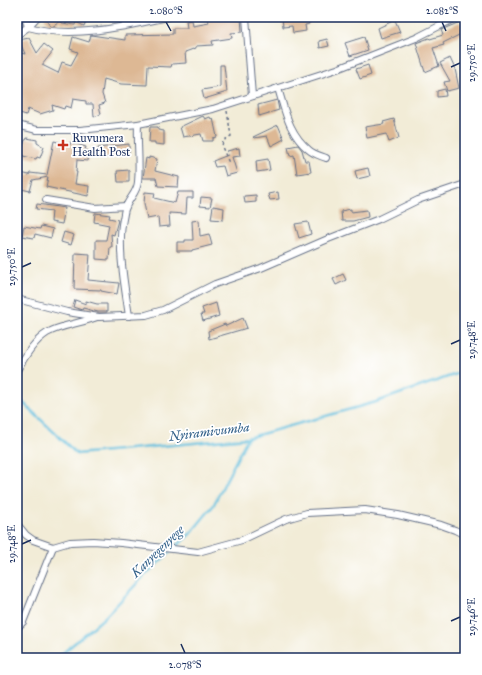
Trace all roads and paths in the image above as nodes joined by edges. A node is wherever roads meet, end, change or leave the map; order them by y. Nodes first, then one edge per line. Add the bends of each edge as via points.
1 (25, 17) edge
2 (37, 17) edge
3 (168, 17) edge
4 (246, 17) edge
5 (457, 17) edge
6 (28, 27) junction
7 (17, 35) edge
8 (278, 88) junction
9 (252, 96) junction
10 (231, 103) junction
11 (138, 124) junction
12 (17, 126) edge
13 (326, 158) dead end
14 (229, 163) dead end
15 (465, 184) edge
16 (46, 200) dead end
17 (126, 206) junction
18 (17, 299) edge
19 (99, 316) junction
20 (129, 316) junction
21 (17, 370) edge
22 (17, 524) edge
23 (465, 535) edge
24 (53, 547) junction
25 (17, 628) edge

1 - 6 street
2 - 6 street
3 - 6 street via 119,27 80,31 55,32
4 - 9 street
5 - 8 street via 389,49 324,74
6 - 7 street
8 - 9 street
8 - 13 street via 289,126 297,138 310,151
9 - 10 street
10 - 11 street via 193,114
10 - 14 path via 227,111 231,136 223,141 222,147
11 - 12 street via 80,130 37,130
11 - 17 street via 138,183 134,195
15 - 20 street via 418,200 268,266 216,284 163,310
16 - 17 street via 95,208
17 - 20 street via 122,221 122,264
18 - 19 street via 67,312
19 - 20 street
19 - 21 street via 47,333 33,346
22 - 24 street via 32,540
23 - 24 street via 441,525 398,515 354,510 307,513 286,519 242,540 198,552 93,541 70,542
24 - 25 street via 23,622

